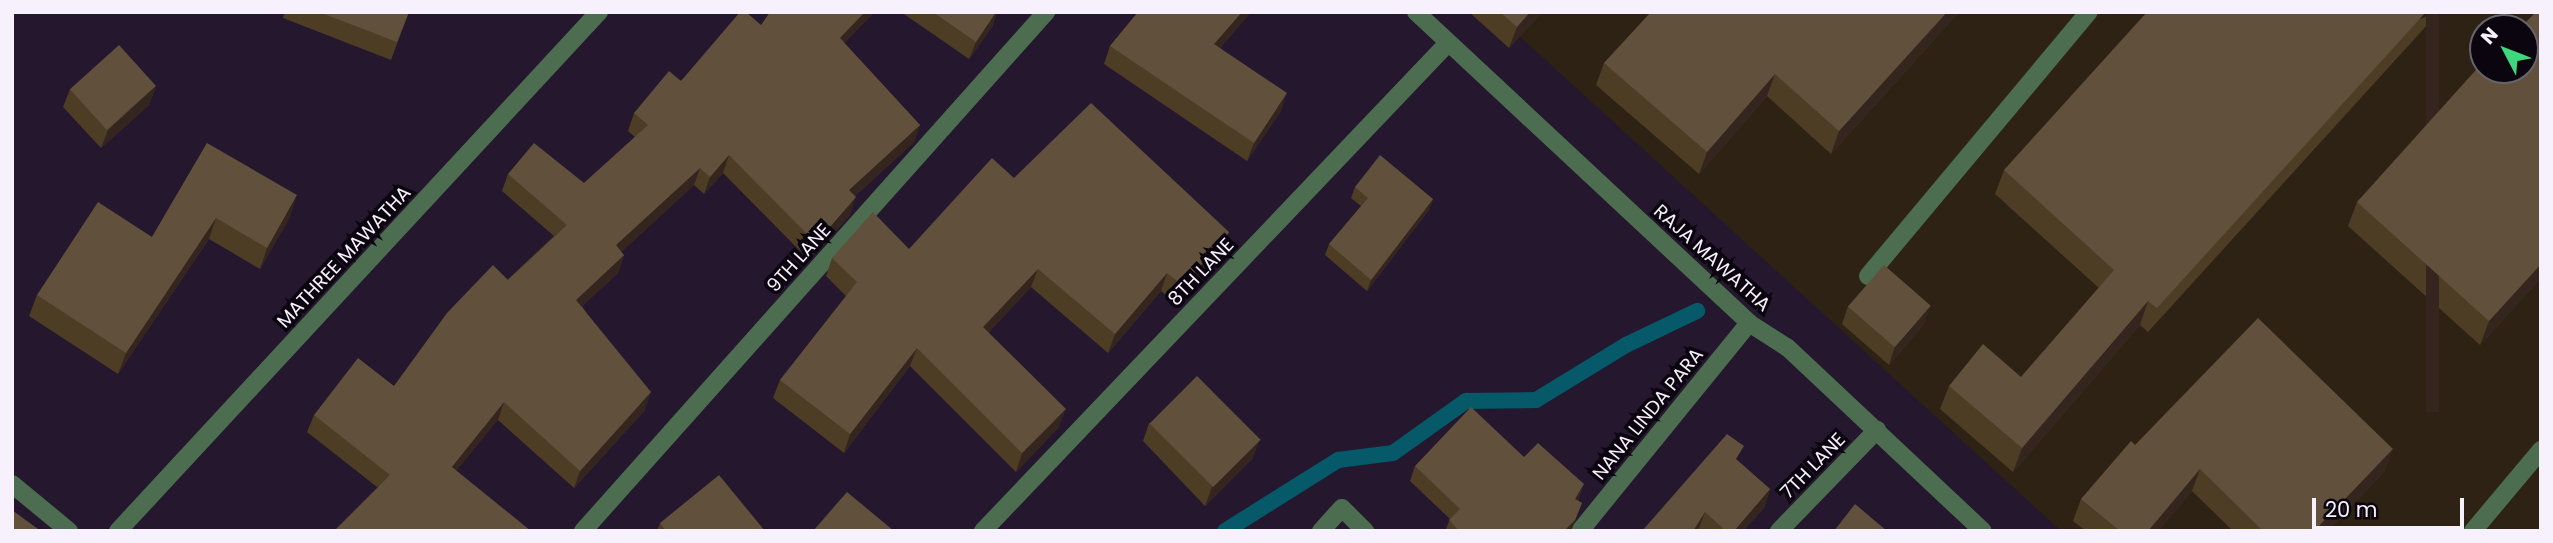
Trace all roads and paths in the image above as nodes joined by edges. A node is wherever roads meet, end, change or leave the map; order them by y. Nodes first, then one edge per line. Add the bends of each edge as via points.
1 (599, 12) edge
2 (1046, 12) edge
3 (1416, 12) edge
4 (2090, 12) edge
5 (1448, 43) junction
6 (1868, 276) dead end
7 (1749, 323) junction
8 (1878, 430) junction
9 (2541, 450) edge
10 (12, 484) edge
11 (69, 531) edge
12 (118, 531) edge
13 (583, 531) edge
14 (983, 531) edge
15 (1321, 531) edge
16 (1365, 531) edge
17 (1580, 531) edge
18 (1779, 531) edge
19 (1983, 531) edge
20 (2473, 531) edge

1 - 12 street, MATHREE MAWATHA
2 - 13 street, 9TH LANE
3 - 5 street, RAJA MAWATHA
4 - 6 street
5 - 7 street, RAJA MAWATHA
5 - 14 street, 8TH LANE
7 - 8 street, RAJA MAWATHA via 1788,348
7 - 17 street, NANA LINDA PARA
8 - 18 street, 7TH LANE
8 - 19 street, RAJA MAWATHA
9 - 20 street
10 - 11 street
15 - 16 street via 1342,508

